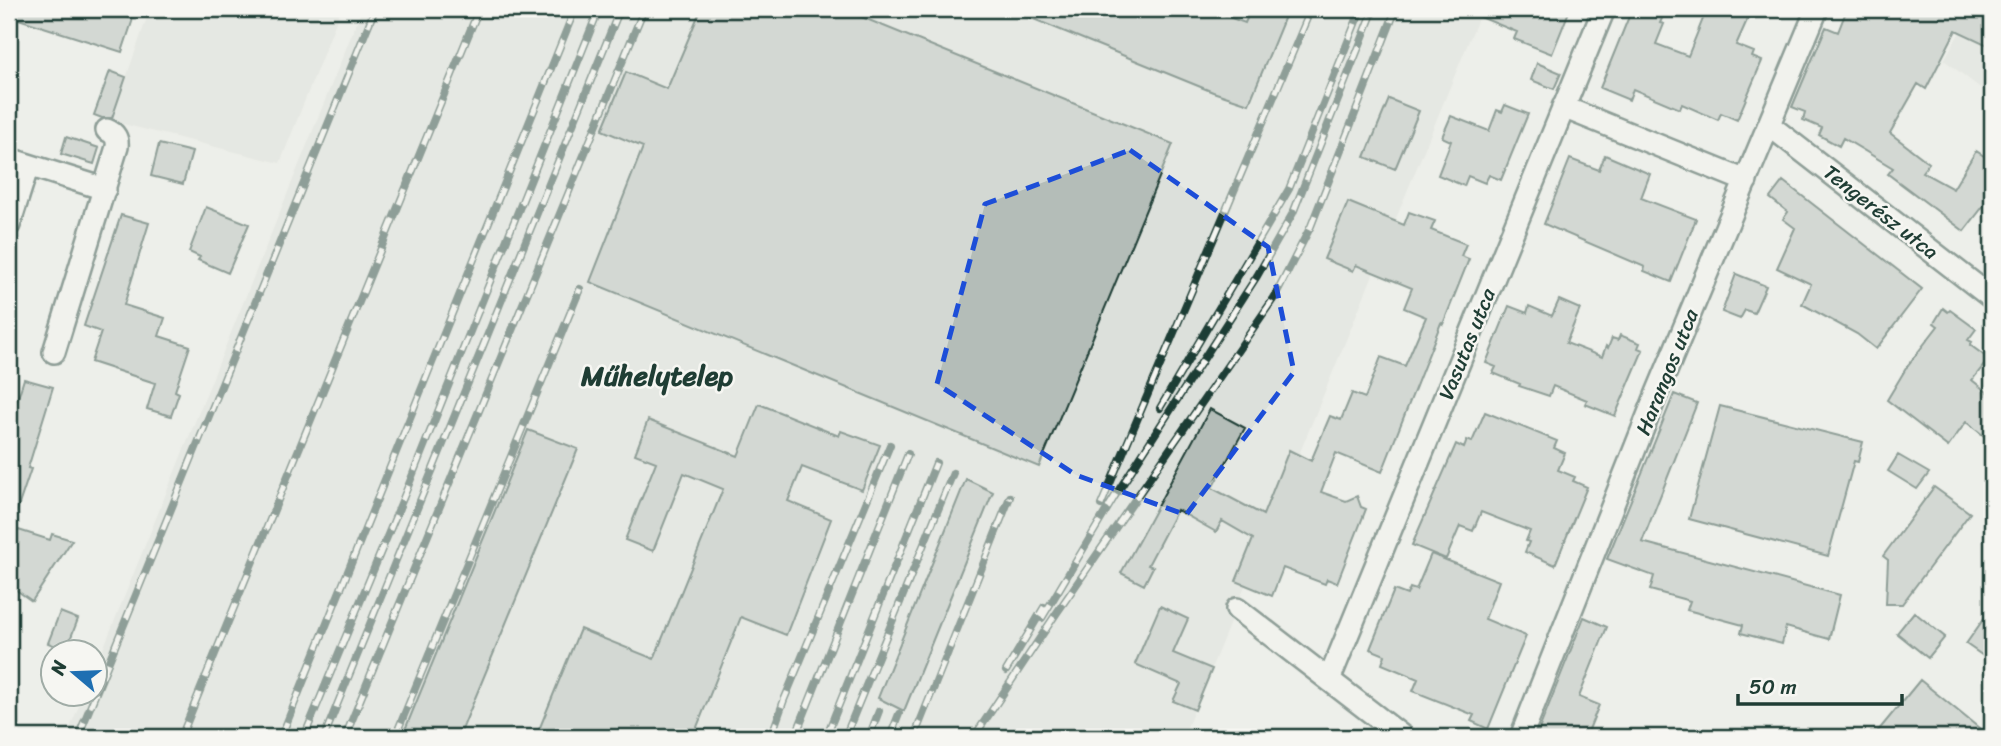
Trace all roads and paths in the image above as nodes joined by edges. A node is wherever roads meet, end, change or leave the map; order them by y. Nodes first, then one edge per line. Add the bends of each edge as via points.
1 (1604, 9) edge
2 (1817, 9) edge
3 (1563, 107) junction
4 (1769, 125) junction
5 (107, 131) dead end
6 (18, 162) edge
7 (1746, 181) junction
8 (105, 189) junction
9 (9, 225) edge
10 (1992, 298) edge
11 (54, 352) dead end
12 (1237, 609) dead end
13 (1329, 680) junction
14 (1403, 737) edge
15 (1521, 737) edge

1 - 3 street, Vasutas utca
2 - 4 street, Harangos utca
3 - 7 street
3 - 13 street, Vasutas utca
4 - 7 street, Harangos utca
4 - 10 street, Tengerész utca
5 - 8 street via 118,142
6 - 8 street
6 - 9 street
7 - 15 street, Harangos utca
8 - 11 street
12 - 13 street
13 - 14 street

